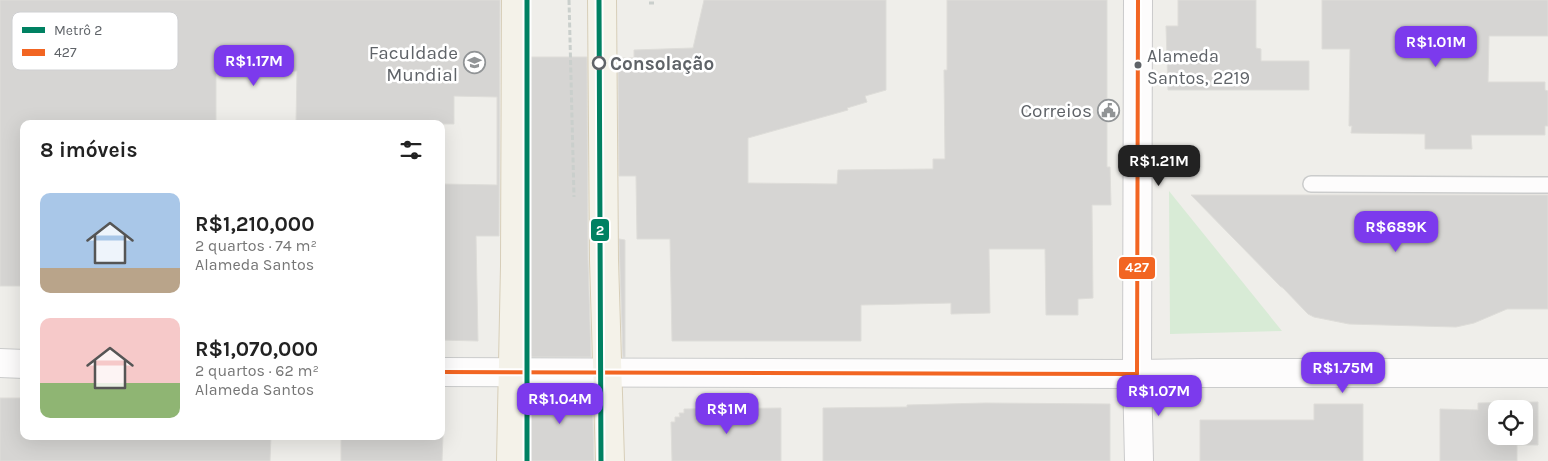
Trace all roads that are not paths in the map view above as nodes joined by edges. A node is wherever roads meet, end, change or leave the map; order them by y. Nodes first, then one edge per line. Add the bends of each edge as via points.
1 (516, 0) edge
2 (602, 0) edge
3 (1138, 0) edge
4 (1311, 184) dead end
5 (1548, 185) edge
6 (0, 363) edge
7 (20, 364) edge
8 (445, 372) edge
9 (512, 373) junction
10 (609, 373) junction
11 (1548, 373) edge
12 (1137, 374) junction
13 (511, 434) junction
14 (610, 434) junction
15 (511, 461) edge
16 (522, 461) edge
17 (594, 461) edge
18 (610, 461) edge
19 (1139, 461) edge

1 - 9 main road
2 - 10 main road via 604,260
3 - 12 street
4 - 5 lane
6 - 7 street
8 - 9 street
9 - 10 street
9 - 13 main road
10 - 12 street
10 - 14 main road
11 - 12 street
12 - 19 street
13 - 15 main road
13 - 16 main road
14 - 17 main road
14 - 18 main road

